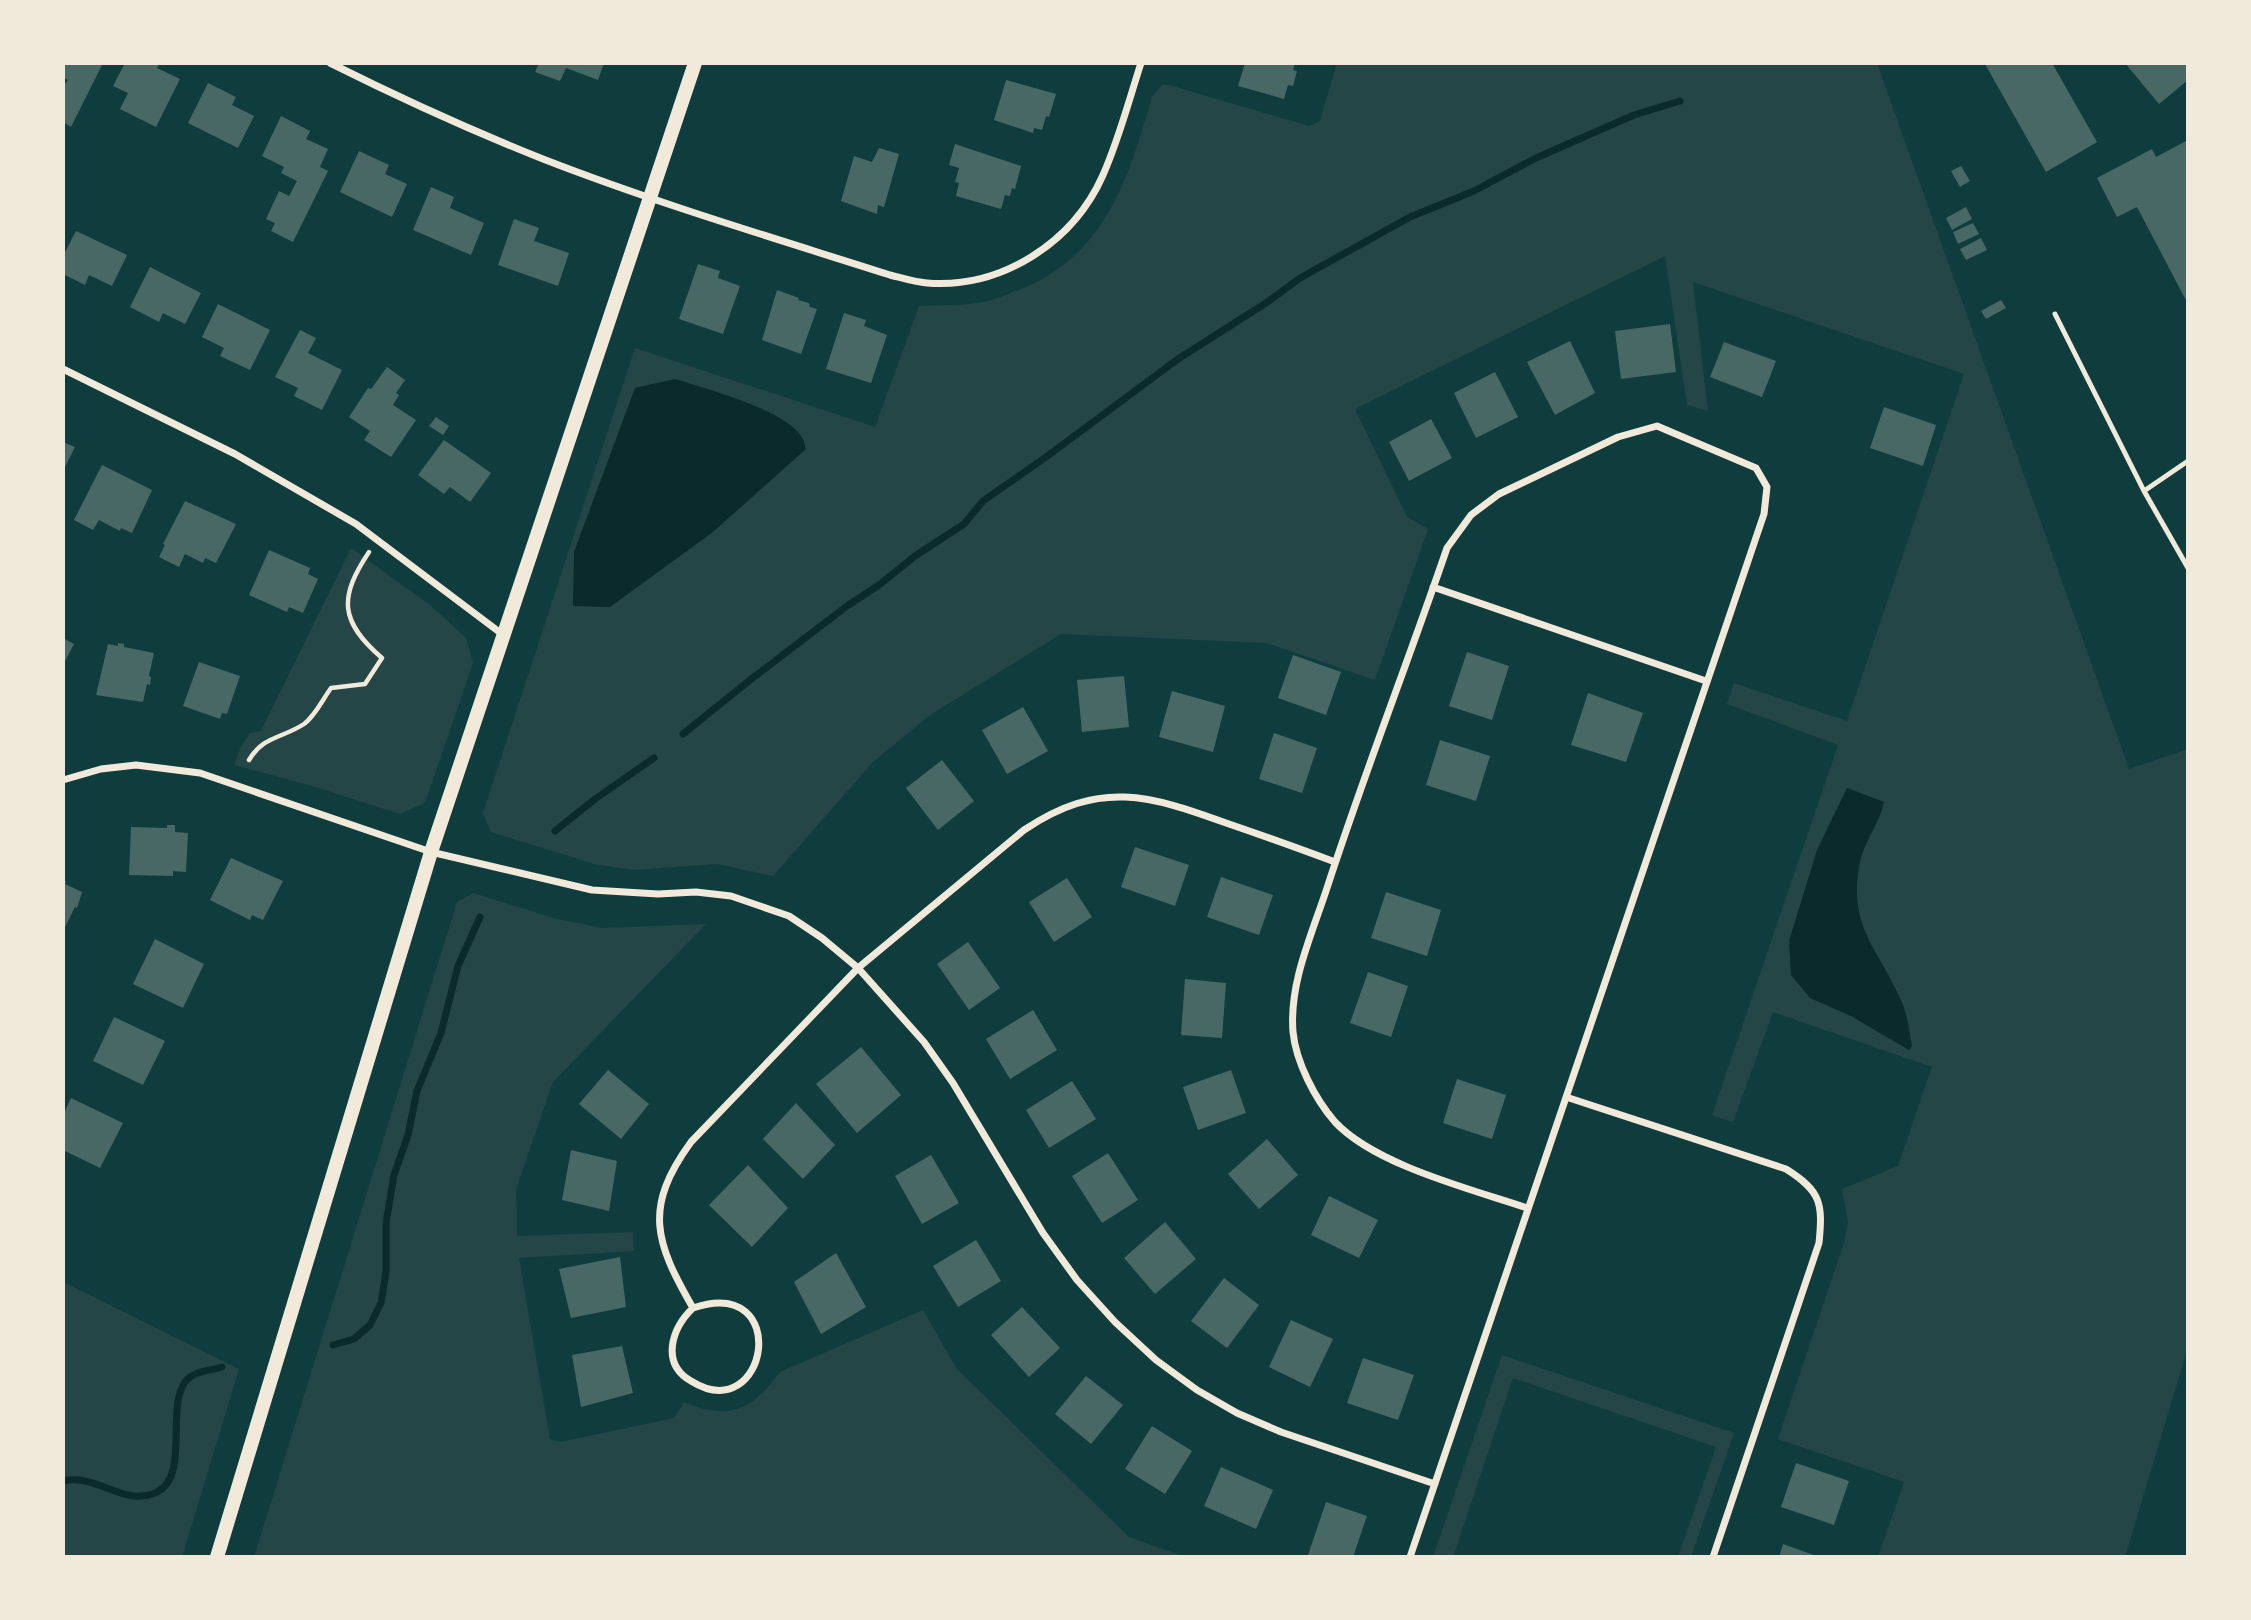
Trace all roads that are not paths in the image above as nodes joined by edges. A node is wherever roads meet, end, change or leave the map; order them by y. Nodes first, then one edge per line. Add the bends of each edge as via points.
1 (330, 63) edge
2 (695, 63) edge
3 (1141, 63) edge
4 (651, 198) junction
5 (2055, 314) dead end
6 (63, 369) edge
7 (2188, 461) edge
8 (2144, 491) junction
9 (2188, 568) edge
10 (1433, 587) junction
11 (502, 634) junction
12 (1706, 681) junction
13 (63, 780) edge
14 (430, 852) junction
15 (1335, 862) junction
16 (859, 968) junction
17 (1566, 1097) junction
18 (1527, 1208) junction
19 (693, 1308) junction
20 (1435, 1485) junction
21 (217, 1557) edge
22 (1410, 1557) edge
23 (1713, 1557) edge

1 - 4 street via 457,124
2 - 4 main road
3 - 4 street via 1106,167 1089,198 1064,232 1039,253 1004,272 967,281 926,283
4 - 11 main road
5 - 8 lane
6 - 11 street via 235,454 323,504
7 - 8 lane
8 - 9 lane
10 - 12 street
10 - 12 street via 1447,548 1471,515 1499,494 1618,437 1657,426 1756,468 1767,487 1764,514
10 - 15 street
11 - 14 main road
12 - 17 street
13 - 14 street via 136,765 200,773
14 - 16 street via 592,890 732,896 789,916
14 - 21 main road
15 - 16 street via 1175,804 1137,796 1105,797 1048,814 1024,830
15 - 18 street via 1296,983 1293,1032 1306,1080 1335,1122 1362,1145 1404,1166
16 - 19 street via 691,1142 676,1164 659,1215 661,1238 670,1268
16 - 20 street via 925,1042 1077,1280 1156,1360 1237,1413
17 - 18 street
17 - 23 street via 1786,1169 1818,1196 1822,1213 1819,1243
18 - 20 street
19 - 19 street via 673,1337 677,1366 701,1388 720,1390 736,1385 756,1365 760,1350 752,1321 726,1303
20 - 22 street

